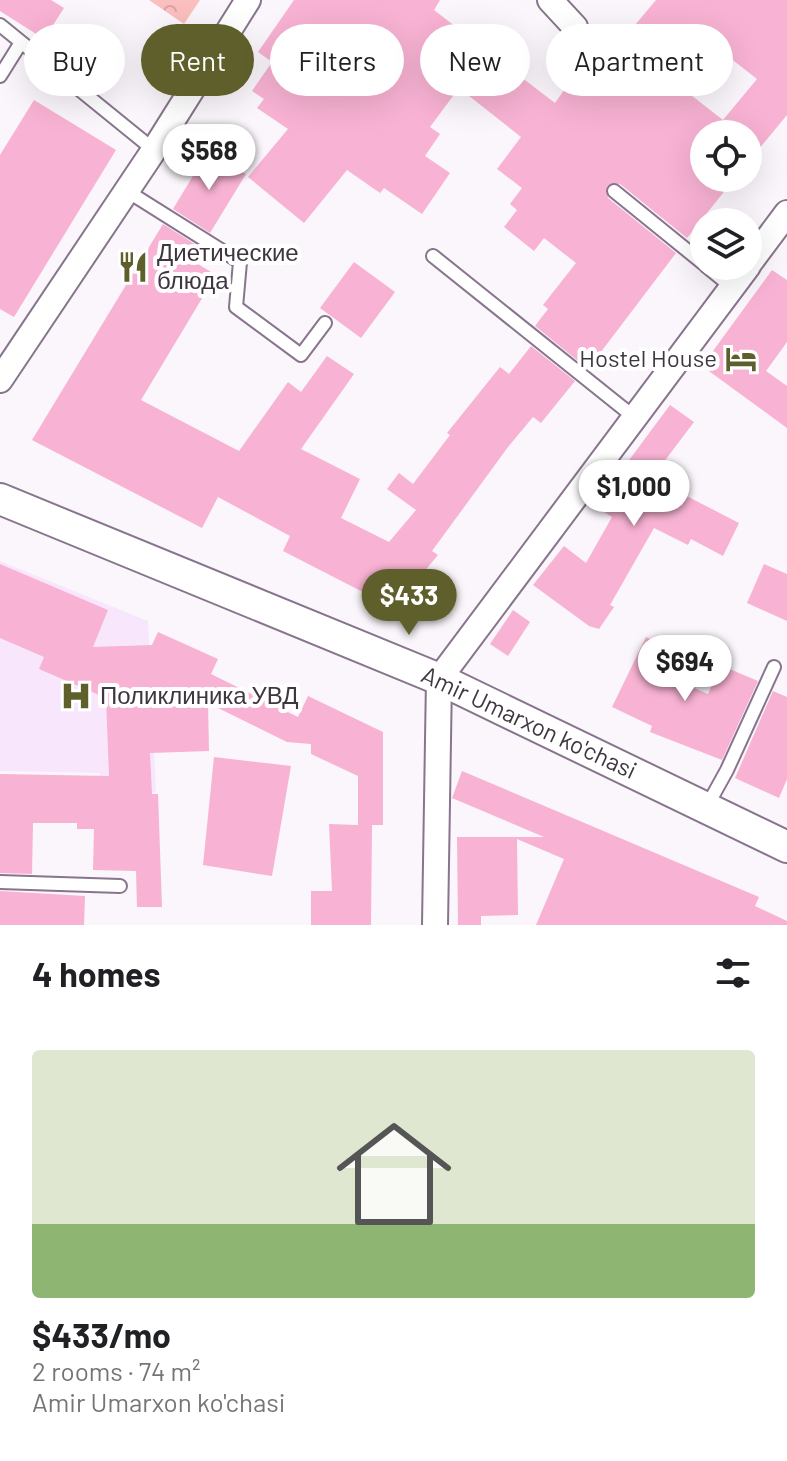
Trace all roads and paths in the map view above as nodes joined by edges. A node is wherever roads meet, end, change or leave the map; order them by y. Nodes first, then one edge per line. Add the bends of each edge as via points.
1 (248, 0) edge
2 (550, 0) edge
3 (572, 24) edge
4 (0, 25) edge
5 (20, 44) junction
6 (0, 76) edge
7 (154, 150) junction
8 (127, 191) junction
9 (614, 191) dead end
10 (787, 213) edge
11 (762, 247) edge
12 (690, 253) edge
13 (433, 256) dead end
14 (723, 280) edge
15 (737, 280) edge
16 (732, 287) junction
17 (325, 323) dead end
18 (0, 380) edge
19 (634, 417) junction
20 (0, 499) edge
21 (774, 667) dead end
22 (439, 679) junction
23 (706, 808) junction
24 (787, 847) edge
25 (0, 882) edge
26 (120, 886) dead end
27 (435, 925) edge

1 - 7 street
2 - 3 street
4 - 5 lane
5 - 6 lane
5 - 7 lane
7 - 8 street
8 - 17 lane via 240,262 236,307 301,355
8 - 18 street
9 - 12 lane
10 - 11 street
13 - 19 lane
14 - 16 lane
15 - 16 street
16 - 19 street
19 - 22 street
20 - 22 street, Amir Umarxon ko'chasi
21 - 23 lane
22 - 23 street, Amir Umarxon ko'chasi
22 - 27 street
23 - 24 street, Amir Umarxon ko'chasi
25 - 26 lane

